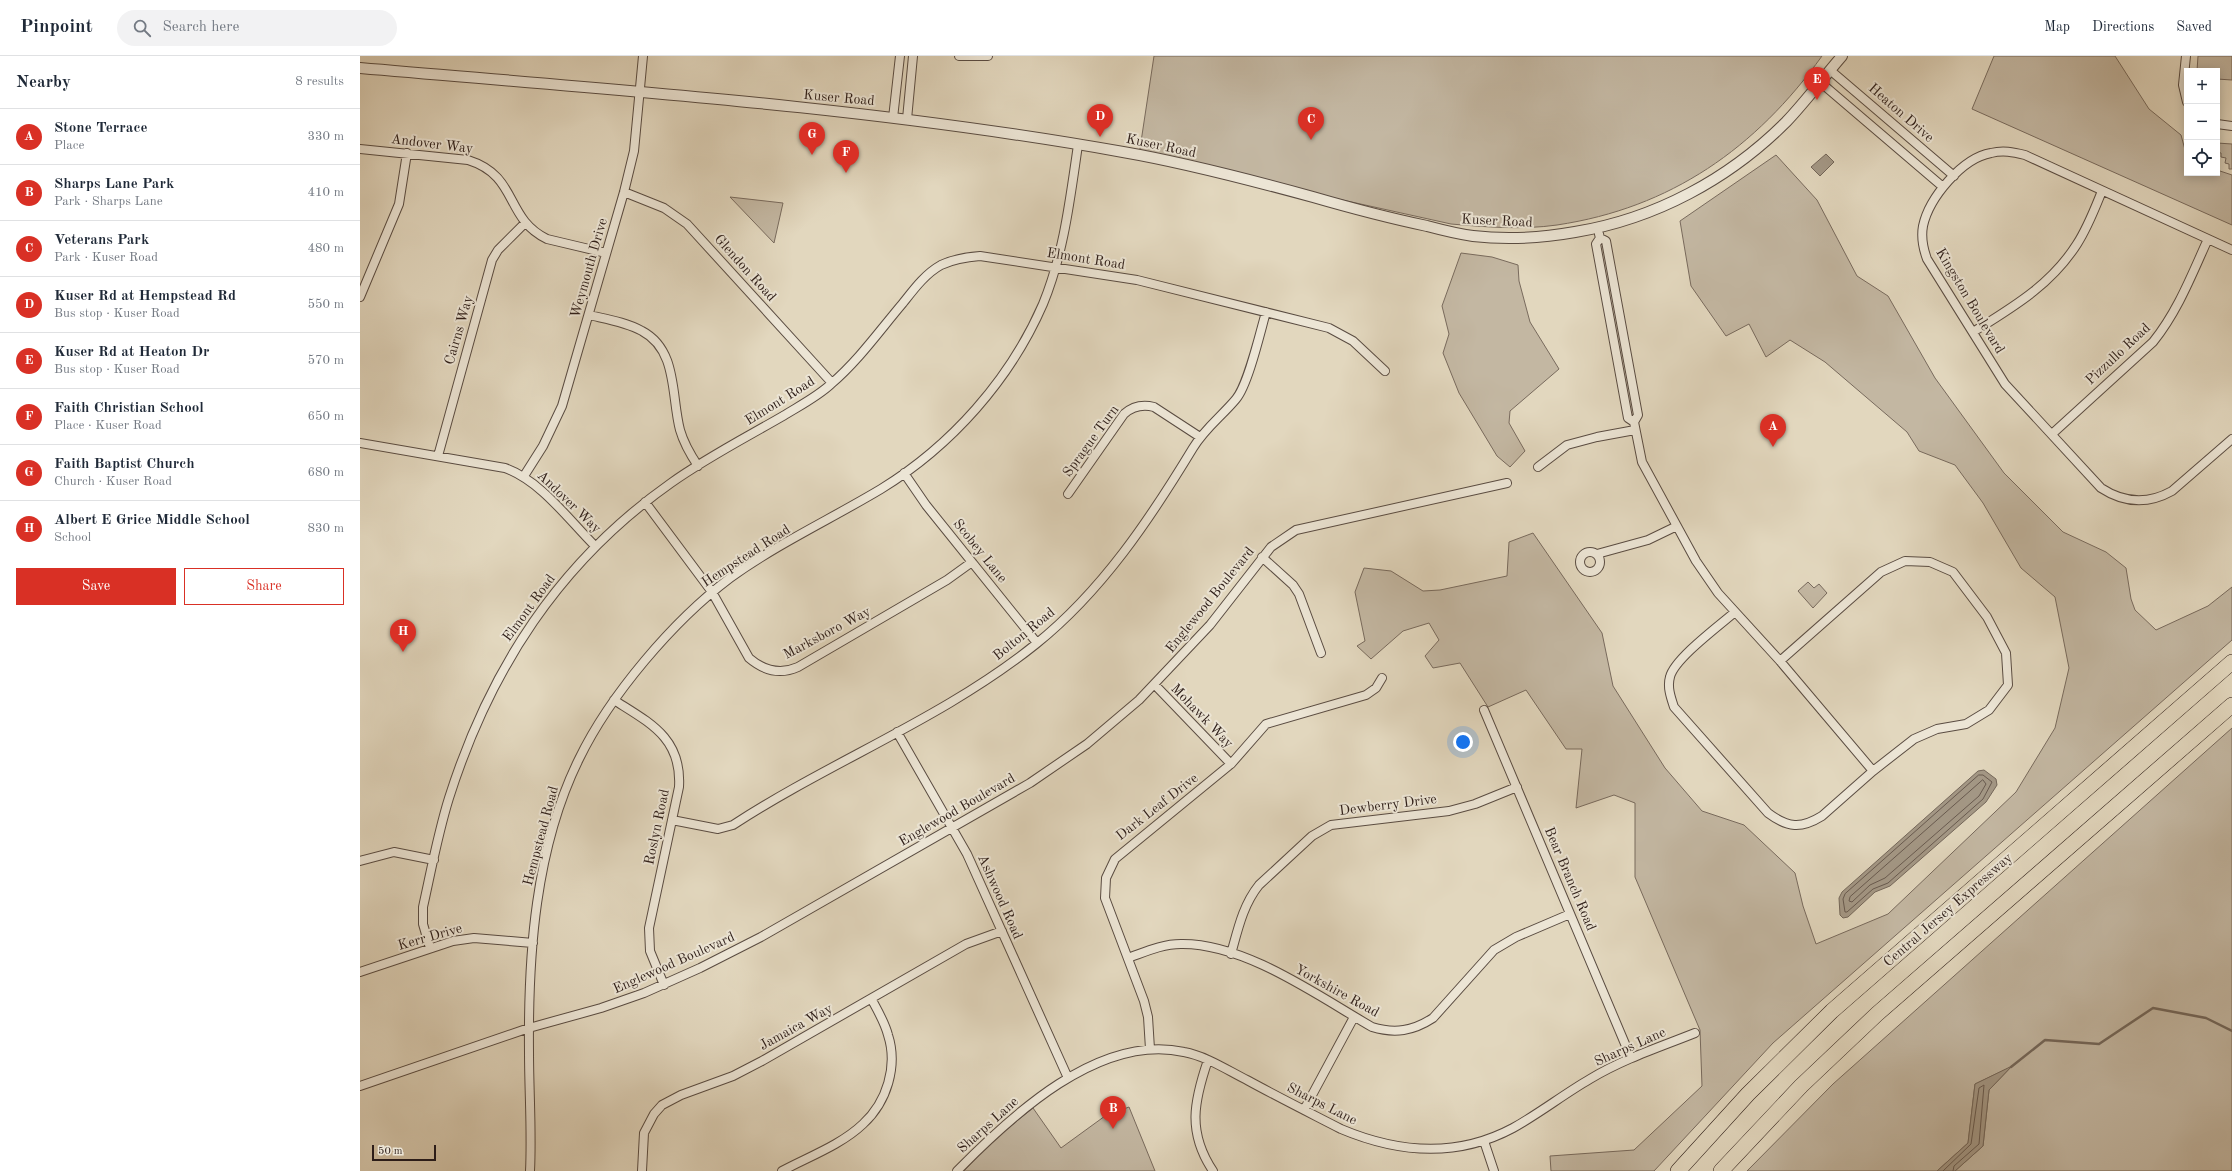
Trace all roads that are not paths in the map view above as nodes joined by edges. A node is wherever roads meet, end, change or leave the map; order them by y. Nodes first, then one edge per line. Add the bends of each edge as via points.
1 (643, 56) edge
2 (900, 56) edge
3 (913, 56) edge
4 (959, 56) edge
5 (988, 56) edge
6 (1842, 56) edge
7 (2186, 56) edge
8 (360, 68) edge
9 (2185, 68) edge
10 (1830, 70) junction
11 (2184, 75) edge
12 (1820, 82) junction
13 (2184, 89) edge
14 (640, 92) junction
15 (893, 118) junction
16 (907, 119) junction
17 (2220, 124) edge
18 (2232, 126) edge
19 (1078, 145) junction
20 (360, 149) edge
21 (407, 153) junction
22 (1954, 176) junction
23 (1943, 187) junction
24 (2102, 190) junction
25 (624, 192) junction
26 (525, 223) junction
27 (1599, 233) junction
28 (2208, 239) junction
29 (2232, 250) edge
30 (606, 253) junction
31 (1056, 267) junction
32 (360, 297) edge
33 (1266, 312) junction
34 (589, 315) junction
35 (1622, 330) junction
36 (1612, 332) junction
37 (1973, 332) junction
38 (1385, 371) dead end
39 (832, 383) junction
40 (1634, 426) junction
41 (2052, 434) junction
42 (1200, 437) junction
43 (2232, 439) edge
44 (360, 443) edge
45 (438, 456) junction
46 (698, 466) junction
47 (1538, 467) dead end
48 (904, 473) junction
49 (524, 476) junction
50 (1507, 483) dead end
51 (1068, 494) dead end
52 (645, 502) junction
53 (1677, 526) junction
54 (595, 546) junction
55 (1597, 554) dead end
56 (1262, 557) junction
57 (972, 562) junction
58 (712, 592) junction
59 (1735, 612) junction
60 (1037, 643) junction
61 (1321, 653) dead end
62 (1780, 661) junction
63 (2232, 662) edge
64 (1382, 678) dead end
65 (1155, 685) junction
66 (614, 700) junction
67 (2232, 705) edge
68 (1484, 710) dead end
69 (897, 732) junction
70 (1230, 764) junction
71 (1873, 771) junction
72 (1517, 787) junction
73 (672, 820) junction
74 (952, 828) junction
75 (434, 860) junction
76 (360, 861) edge
77 (1570, 914) junction
78 (1002, 931) junction
79 (532, 943) junction
80 (430, 948) junction
81 (1231, 954) junction
82 (1128, 958) junction
83 (360, 972) edge
84 (664, 985) junction
85 (872, 1000) junction
86 (1354, 1017) junction
87 (529, 1028) junction
88 (1696, 1033) dead end
89 (1150, 1049) junction
90 (1631, 1058) junction
91 (1208, 1060) junction
92 (1068, 1078) junction
93 (360, 1086) edge
94 (1304, 1110) junction
95 (1484, 1141) junction
96 (530, 1171) edge
97 (642, 1171) edge
98 (782, 1171) edge
99 (957, 1171) edge
100 (1213, 1171) edge
101 (1494, 1171) edge
102 (1678, 1171) edge
103 (1721, 1171) edge

1 - 14 street, Weymouth Drive
2 - 15 street
3 - 16 street
4 - 5 street
6 - 10 street, Kuser Road
7 - 9 street
8 - 14 street, Kuser Road
10 - 12 street, Kuser Road
10 - 22 street, Heaton Drive
11 - 13 street
12 - 23 street, Heaton Drive
12 - 27 street, Kuser Road via 1792,116 1763,144 1720,176 1662,207
14 - 15 street, Kuser Road
14 - 25 street, Weymouth Drive via 634,151
15 - 16 street, Kuser Road
16 - 19 street, Kuser Road
17 - 18 street
19 - 27 street, Kuser Road via 1160,159 1469,236 1532,237
19 - 31 street, Hempstead Road via 1067,219
20 - 21 street, Andover Way
21 - 26 street, Andover Way via 468,160 489,169 505,185
21 - 32 street via 399,204
22 - 23 street, Kingston Boulevard
22 - 24 street, Kingston Boulevard via 1981,156 2003,151 2014,152
23 - 37 street, Kingston Boulevard via 1926,216 1923,227 1924,249 1930,265
24 - 28 street, Kingston Boulevard
24 - 37 street via 2078,242 2055,273 2026,299
25 - 30 street, Weymouth Drive
25 - 39 street, Glendon Road via 664,208 687,224
26 - 30 street, Andover Way via 547,239
26 - 45 street, Cairns Way via 498,250 492,260
27 - 35 street via 1606,241
27 - 36 street via 1596,244
28 - 29 street, Kingston Boulevard
28 - 41 street, Pizzullo Road via 2164,329
30 - 34 street, Weymouth Drive
31 - 33 street, Elmont Road via 1137,280
31 - 39 street, Elmont Road via 980,256 967,257 942,265 923,279 864,351
31 - 48 street, Hempstead Road via 1032,326 1002,375 966,420
33 - 38 street, Elmont Road via 1329,328 1342,334
33 - 42 street, Bolton Road via 1241,391
34 - 46 street via 633,326 659,345 669,366 684,442
34 - 49 street, Weymouth Drive via 554,427
35 - 36 street
35 - 40 street via 1638,415
36 - 40 street via 1628,418
37 - 41 street, Kingston Boulevard via 2005,384
39 - 46 street, Elmont Road via 809,400
40 - 47 street via 1567,445
40 - 53 street via 1642,462
41 - 43 street, Kingston Boulevard via 2101,488 2120,498 2143,501 2153,500 2172,491
42 - 51 street, Sprague Turn via 1154,407 1146,405 1130,409
42 - 60 street, Bolton Road via 1160,502 1128,546 1082,602
44 - 45 street, Andover Way
45 - 49 street, Andover Way via 504,468
46 - 52 street, Elmont Road
48 - 57 street, Scobey Lane
48 - 58 street, Hempstead Road via 757,561
49 - 54 street, Andover Way
50 - 56 street, Englewood Boulevard via 1308,526 1283,537
52 - 54 street, Elmont Road
52 - 58 street, Marksboro Way
53 - 55 street via 1648,540
53 - 59 street via 1696,561
54 - 75 street, Elmont Road via 539,612 504,667 487,700 448,800
56 - 61 street via 1299,594
56 - 65 street, Englewood Boulevard via 1210,625
57 - 58 street, Marksboro Way via 947,580 798,667 784,671 765,668 749,658
57 - 60 street, Scobey Lane
58 - 66 street, Hempstead Road via 678,623
59 - 62 street
59 - 71 street via 1678,662 1670,676 1669,687 1674,707 1768,813 1781,823 1794,826 1812,822
60 - 69 street, Bolton Road via 980,684
62 - 71 street
62 - 71 street via 1881,572 1905,561 1930,562 1953,572 1988,617 2006,653 2008,685 1989,710 1966,724 1937,729 1914,739
63 - 102 highway, Central Jersey Expressway via 1832,1011 1748,1094
64 - 70 street, Dark Leaf Drive via 1376,688 1366,695 1266,724
65 - 70 street, Mohawk Way
65 - 74 street, Englewood Boulevard via 1114,723 1059,764
66 - 73 street, Roslyn Road via 653,725 674,753 679,777
66 - 79 street, Hempstead Road via 579,758 565,791 542,873
67 - 103 highway via 1877,1014 1801,1086
68 - 72 street, Bear Branch Road
69 - 73 street, Bolton Road via 733,825 718,829
69 - 74 street, Ashwood Road
70 - 82 street, Dark Leaf Drive via 1121,852 1109,868 1105,898
72 - 77 street, Bear Branch Road
72 - 81 street, Dewberry Drive via 1475,804 1449,811 1341,823 1321,830 1265,879 1251,895 1245,906
73 - 84 street, Roslyn Road via 648,928 650,951
74 - 78 street, Ashwood Road via 967,854
74 - 84 street, Englewood Boulevard via 748,944
75 - 76 street via 394,852
75 - 80 street, Elmont Road via 422,914
77 - 86 street, Yorkshire Road via 1504,943 1494,950 1433,1018 1413,1029 1392,1031 1372,1027
77 - 90 street, Bear Branch Road
78 - 85 street, Jamaica Way via 966,944
78 - 92 street, Ashwood Road
79 - 80 street, Kerr Drive via 467,938
79 - 87 street, Hempstead Road
80 - 83 street, Kerr Drive
81 - 82 street, Yorkshire Road via 1192,944 1180,944 1156,948
81 - 86 street, Yorkshire Road via 1275,971
82 - 89 street, Dark Leaf Drive via 1148,1017
84 - 87 street, Englewood Boulevard via 601,1008
85 - 97 street, Jamaica Way via 739,1073 662,1105 644,1133
85 - 98 street via 884,1023 891,1049 890,1077 880,1103 872,1115 852,1133
86 - 94 street
87 - 93 street, Englewood Boulevard
87 - 96 street, Hempstead Road
88 - 90 street, Sharps Lane
89 - 91 street, Sharps Lane via 1184,1052
89 - 92 street, Sharps Lane via 1119,1055
90 - 95 street, Sharps Lane via 1590,1079 1515,1127
91 - 94 street, Sharps Lane
91 - 100 street via 1197,1091 1195,1122 1201,1150
92 - 99 street, Sharps Lane via 1041,1095 1008,1122
94 - 95 street, Sharps Lane via 1362,1138 1402,1148 1440,1150
95 - 101 street

